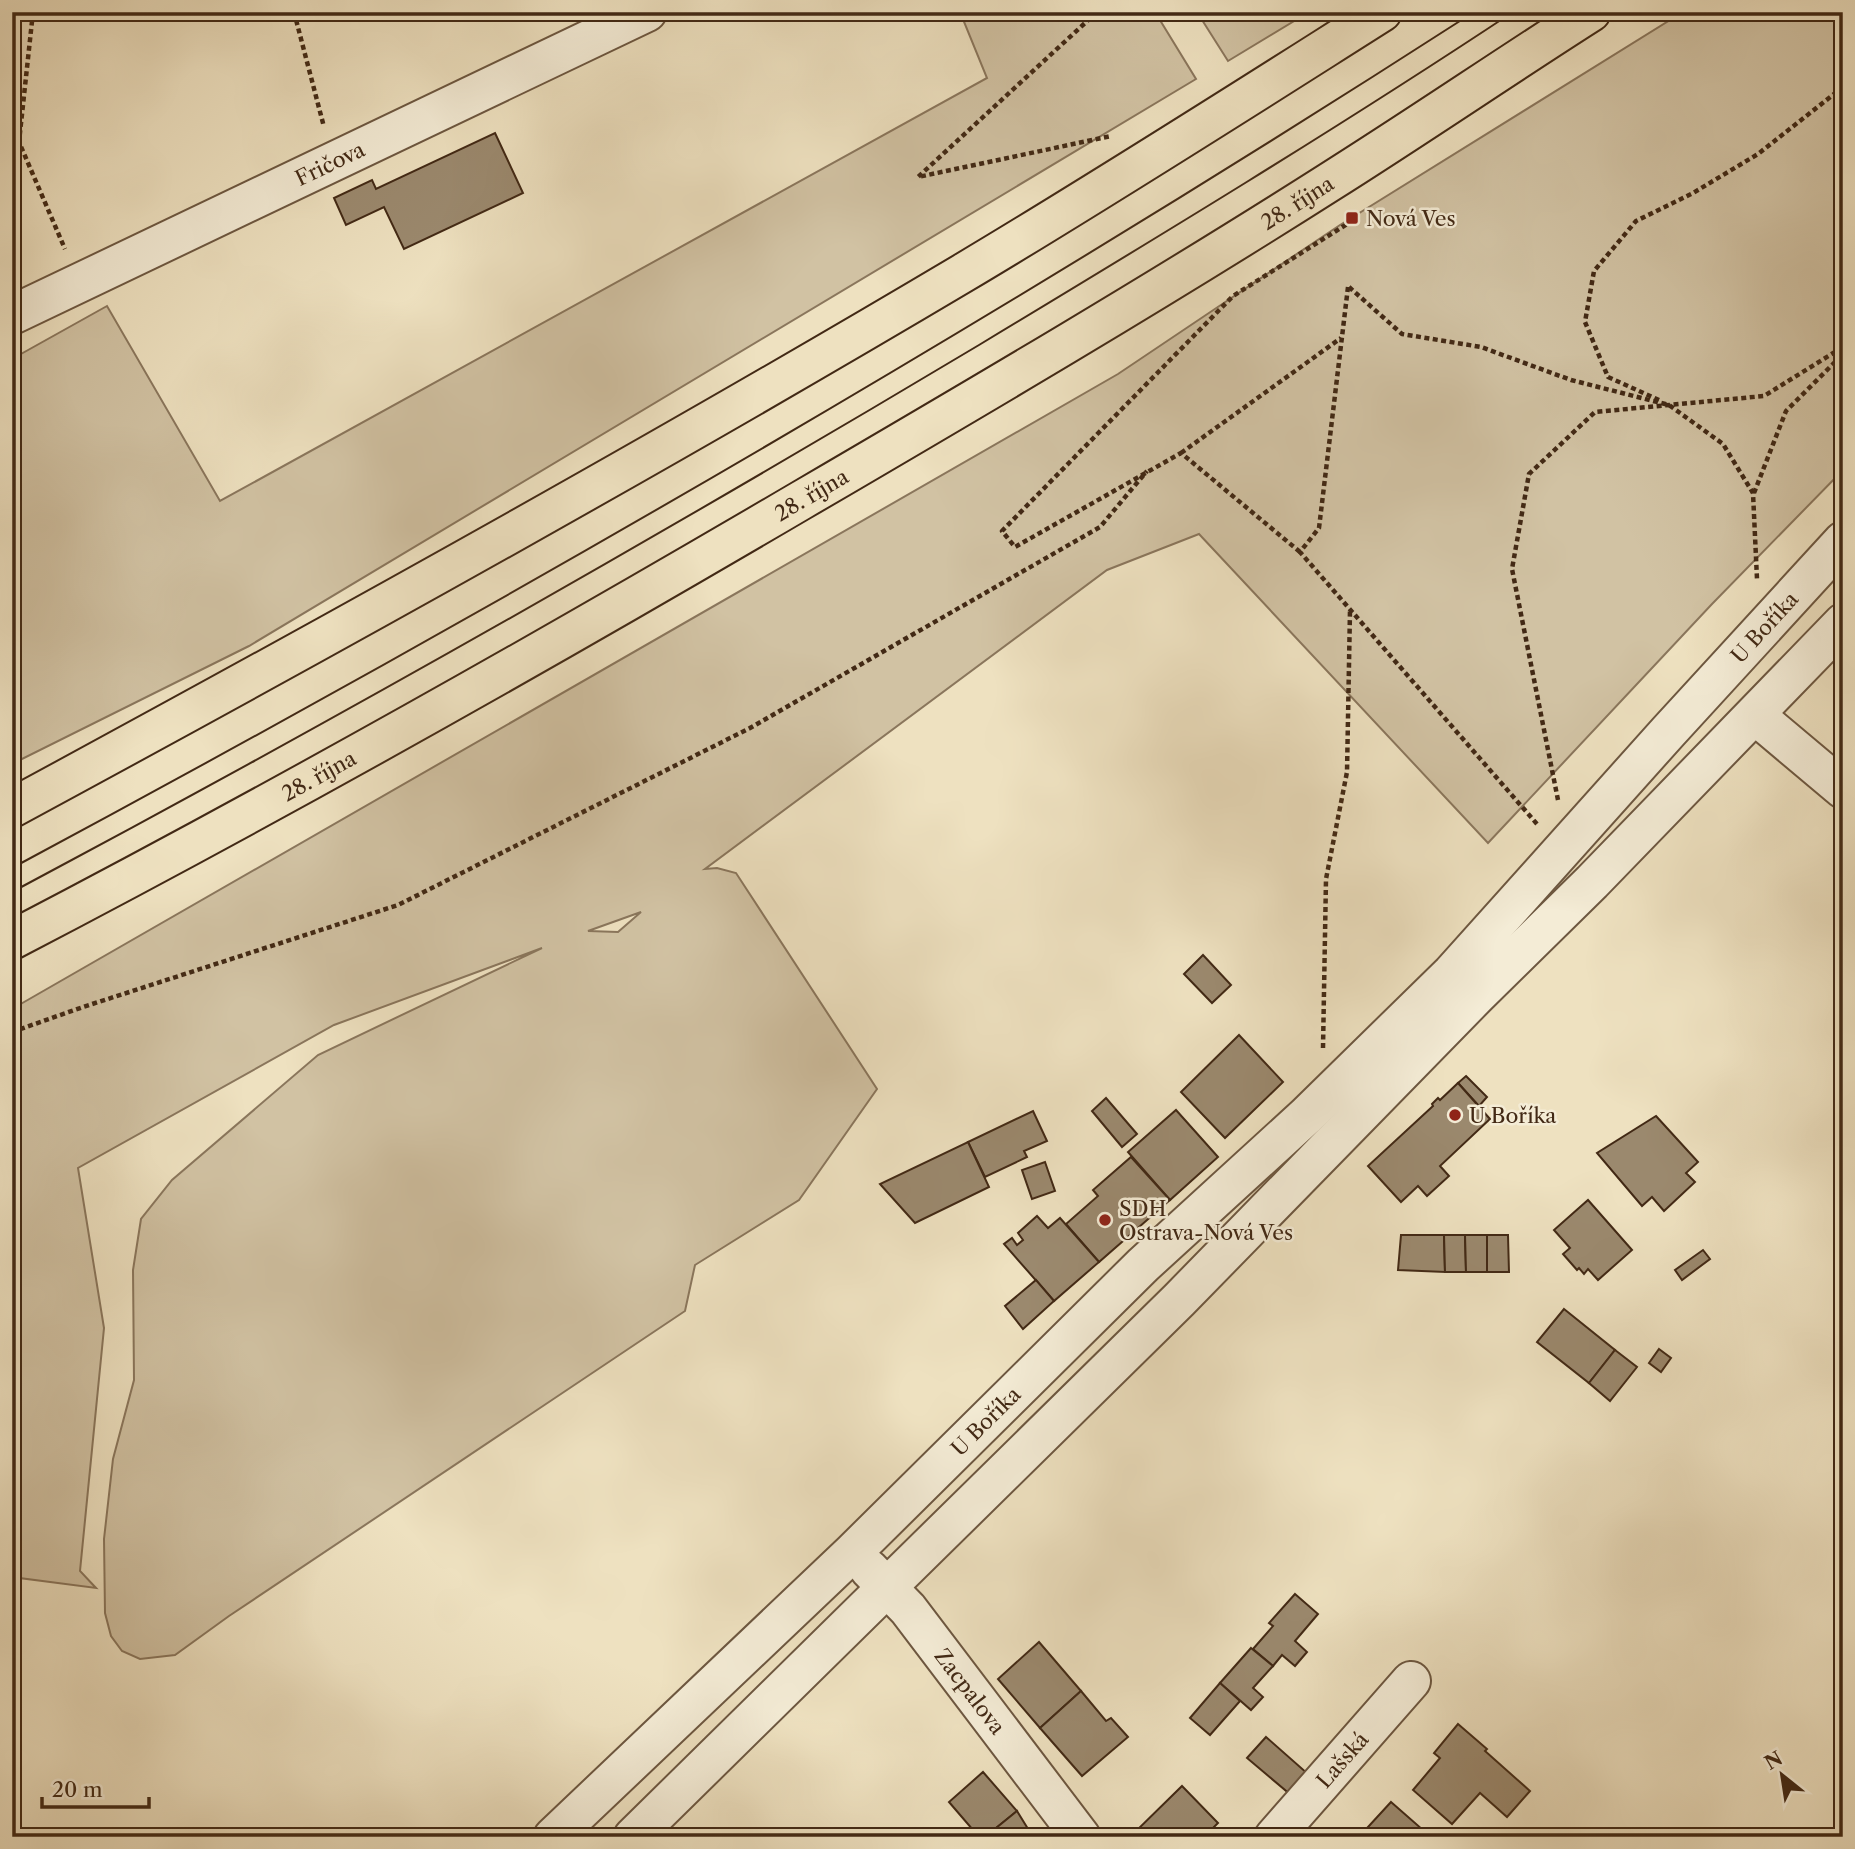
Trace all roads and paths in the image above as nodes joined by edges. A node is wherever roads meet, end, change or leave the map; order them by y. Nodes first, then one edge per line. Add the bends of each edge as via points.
1 (33, 12) edge
2 (294, 12) edge
3 (647, 12) edge
4 (1097, 12) edge
5 (1382, 12) edge
6 (1591, 12) edge
7 (1843, 87) edge
8 (1120, 130) dead end
9 (333, 162) junction
10 (1355, 219) dead end
11 (66, 253) dead end
12 (12, 315) edge
13 (1341, 338) junction
14 (1843, 347) edge
15 (1843, 354) edge
16 (1670, 405) junction
17 (1181, 453) junction
18 (1147, 471) junction
19 (1753, 494) junction
20 (1843, 541) edge
21 (1300, 552) junction
22 (1350, 610) junction
23 (1843, 623) edge
24 (1759, 631) junction
25 (1755, 715) junction
26 (1843, 789) edge
27 (1559, 801) dead end
28 (12, 807) edge
29 (1560, 851) junction
30 (1592, 882) junction
31 (12, 940) edge
32 (12, 1032) edge
33 (1323, 1058) dead end
34 (1143, 1265) junction
35 (1179, 1300) junction
36 (852, 1553) junction
37 (888, 1586) junction
38 (1411, 1681) dead end
39 (553, 1837) edge
40 (633, 1837) edge
41 (1082, 1837) edge
42 (1274, 1837) edge

1 - 11 path via 19,142
2 - 9 path
3 - 9 street, Fričova
4 - 8 path via 918,177 1108,137
5 - 28 main road via 1148,161 764,389 329,637
6 - 31 main road, 28. října via 1330,182 869,461 422,719
7 - 16 path via 1758,154 1636,220 1594,271 1585,322 1608,377
9 - 12 street, Fričova
10 - 18 path via 1233,296 1002,531 1015,547
13 - 16 path via 1348,286 1402,334 1481,347 1571,380
13 - 17 path
13 - 21 path via 1319,528
14 - 16 path via 1764,396
15 - 19 path via 1786,411
16 - 19 path via 1723,444
16 - 27 path via 1595,412 1529,474 1513,569
17 - 18 path
17 - 21 path
18 - 32 path via 1100,527 1088,534 750,728 398,905
19 - 24 path
20 - 24 street, U Boříka
21 - 22 path
22 - 29 path
22 - 33 path via 1347,772 1326,879
23 - 25 street
24 - 29 street, U Boříka
25 - 26 street
25 - 30 street
29 - 30 street
29 - 34 street, U Boříka via 1452,973 1306,1116
30 - 35 street
34 - 35 street
34 - 36 street, U Boříka
35 - 37 street
36 - 37 street, Zacpalova
36 - 39 street, U Boříka
37 - 40 street
37 - 41 street, Zacpalova
38 - 42 street, Lašská

